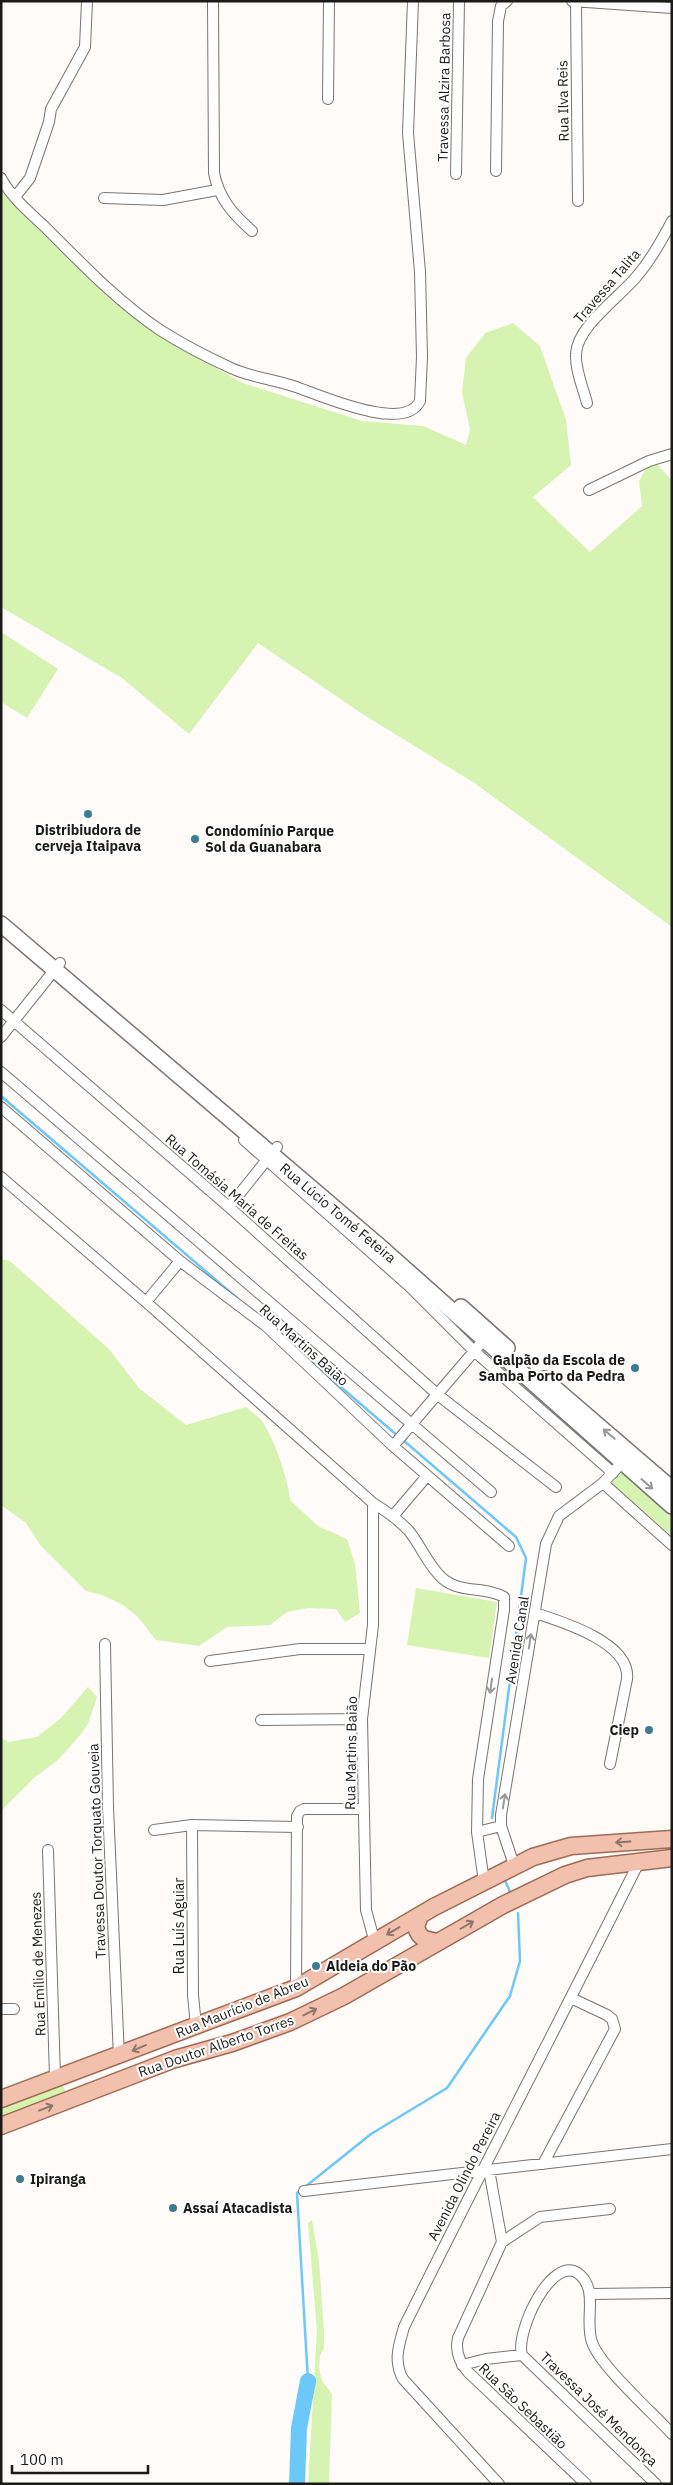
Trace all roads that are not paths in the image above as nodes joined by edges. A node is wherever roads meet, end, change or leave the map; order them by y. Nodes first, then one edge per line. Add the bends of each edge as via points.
1 (87, 1) edge
2 (213, 1) edge
3 (329, 1) edge
4 (413, 1) edge
5 (459, 1) edge
6 (507, 1) edge
7 (572, 1) edge
8 (576, 2) edge
9 (672, 8) edge
10 (328, 99) dead end
11 (496, 171) dead end
12 (456, 174) dead end
13 (1, 178) edge
14 (217, 190) junction
15 (15, 197) junction
16 (104, 198) dead end
17 (578, 201) dead end
18 (672, 221) edge
19 (252, 230) dead end
20 (587, 403) dead end
21 (672, 454) edge
22 (589, 490) dead end
23 (1, 912) edge
24 (1, 924) edge
25 (1, 933) edge
26 (56, 970) junction
27 (1, 1010) edge
28 (15, 1022) junction
29 (1, 1037) edge
30 (1, 1072) edge
31 (1, 1107) edge
32 (271, 1154) junction
33 (1, 1177) edge
34 (229, 1207) junction
35 (180, 1261) junction
36 (146, 1302) junction
37 (483, 1341) junction
38 (438, 1395) junction
39 (410, 1428) junction
40 (396, 1442) junction
41 (622, 1463) junction
42 (427, 1476) junction
43 (603, 1483) junction
44 (556, 1487) dead end
45 (672, 1489) edge
46 (491, 1492) dead end
47 (373, 1503) junction
48 (672, 1506) edge
49 (394, 1516) junction
50 (672, 1545) edge
51 (509, 1546) dead end
52 (535, 1614) junction
53 (105, 1644) dead end
54 (370, 1649) junction
55 (210, 1661) dead end
56 (362, 1719) junction
57 (261, 1720) dead end
58 (610, 1764) dead end
59 (363, 1810) junction
60 (192, 1825) junction
61 (501, 1826) junction
62 (298, 1827) junction
63 (154, 1830) dead end
64 (477, 1832) junction
65 (672, 1838) edge
66 (48, 1850) dead end
67 (672, 1858) edge
68 (639, 1862) junction
69 (514, 1865) junction
70 (484, 1882) junction
71 (420, 1915) junction
72 (438, 1942) junction
73 (374, 1943) junction
74 (296, 1988) junction
75 (571, 1998) junction
76 (1, 2009) edge
77 (14, 2009) dead end
78 (195, 2027) junction
79 (215, 2048) junction
80 (189, 2055) junction
81 (119, 2057) junction
82 (55, 2077) junction
83 (1, 2099) edge
84 (1, 2126) edge
85 (672, 2149) edge
86 (542, 2164) junction
87 (485, 2170) junction
88 (304, 2191) dead end
89 (610, 2209) dead end
90 (502, 2242) junction
91 (672, 2293) edge
92 (590, 2294) junction
93 (522, 2355) junction
94 (462, 2365) junction
95 (672, 2434) edge
96 (499, 2484) edge
97 (586, 2484) edge
98 (656, 2484) edge

1 - 15 street via 85,47 51,109 30,178
2 - 14 street via 212,151
3 - 10 street
4 - 15 street via 408,133 418,238 422,357 420,401 412,410 376,413 244,373 216,361 141,316 78,260
5 - 12 street, Travessa Alzira Barbosa
6 - 11 street via 501,6 498,21
7 - 8 street
8 - 9 street
8 - 17 street, Rua Ilva Reis
13 - 15 street
14 - 16 street via 163,200
14 - 19 street via 227,206
18 - 20 street, Travessa Talita via 638,275 582,336 576,354
21 - 22 street via 649,461
23 - 26 main road, Rua Lúcio Tomé Feteira
24 - 26 main road, Rua Lúcio Tomé Feteira
25 - 26 street
26 - 28 street
26 - 32 main road, Rua Lúcio Tomé Feteira
27 - 28 street, Rua Tomásia Maria de Freitas
28 - 29 street
28 - 34 street, Rua Tomásia Maria de Freitas
30 - 39 street
31 - 35 street, Rua Martins Baião
32 - 34 street
32 - 37 main road, Rua Lúcio Tomé Feteira
33 - 36 street
34 - 38 street, Rua Tomásia Maria de Freitas
35 - 36 street
35 - 40 street, Rua Martins Baião via 266,1326
36 - 47 street
37 - 38 street
37 - 41 main road, Rua Lúcio Tomé Feteira
38 - 39 street
38 - 44 street, Rua Tomásia Maria de Freitas
39 - 40 street
39 - 46 street
40 - 42 street, Rua Martins Baião
41 - 43 street, Avenida Canal
41 - 45 main road, Rua Lúcio Tomé Feteira
41 -> 48 main road, Rua Lúcio Tomé Feteira
42 - 49 street
42 - 51 street, Rua Martins Baião
43 - 50 street
43 - 52 street, Avenida Canal via 574,1503 553,1526 546,1544
47 - 49 street
47 - 54 street, Rua Martins Baião via 375,1588
49 -> 64 street, Avenida Canal via 443,1579 458,1587 502,1595 505,1603 478,1779
52 - 58 street via 588,1633 625,1662 627,1679
61 -> 52 street, Avenida Canal
53 - 81 street, Travessa Doutor Torquato Gouveia
54 - 55 street via 300,1649
54 - 56 street, Rua Martins Baião
56 - 57 street
56 - 59 street, Rua Martins Baião
59 - 62 street via 304,1809 297,1816
59 - 73 street, Rua Martins Baião via 366,1910
60 - 62 street
60 - 63 street
60 - 78 street, Rua Luís Aguiar
61 - 64 street
61 - 69 street, Avenida Canal
62 - 74 street
64 - 70 street, Avenida Canal
65 -> 69 main road, Rua Maurício de Abreu via 571,1846
66 - 82 street, Rua Emílio de Menezes
67 - 68 main road, Rua Doutor Alberto Torres
72 -> 68 main road, Rua Doutor Alberto Torres via 564,1875 587,1868
68 - 75 street, Avenida Olindo Pereira
69 - 70 main road, Rua Maurício de Abreu
70 - 71 main road, Rua Maurício de Abreu
71 - 72 main road via 416,1928 420,1936 423,1940
71 -> 73 main road, Rua Maurício de Abreu
79 -> 72 main road, Rua Doutor Alberto Torres via 290,2022 344,1996
73 - 74 main road, Rua Maurício de Abreu
74 - 78 main road, Rua Maurício de Abreu
75 - 86 street via 607,2015 615,2028
75 - 87 street, Avenida Olindo Pereira
76 - 77 street
78 - 79 main road via 206,2045
78 - 80 main road via 190,2035 194,2040
78 -> 81 main road, Rua Maurício de Abreu
79 - 80 main road, Rua Doutor Alberto Torres
84 -> 80 main road, Rua Doutor Alberto Torres
81 - 82 main road, Rua Maurício de Abreu
82 - 83 main road, Rua Maurício de Abreu
85 - 86 street
86 - 87 street
87 - 88 street
87 - 90 street
87 - 96 street, Avenida Olindo Pereira via 404,2327 397,2364 399,2373 410,2388
89 - 90 street via 540,2218
90 - 94 street, Rua São Sebastião via 458,2338 456,2350
91 - 92 street
92 - 93 street via 584,2278 576,2272 571,2270 556,2275 547,2284 527,2319 520,2344
92 - 95 street via 590,2336 597,2354
93 - 94 street
93 - 98 street, Travessa José Mendonça
94 - 97 street, Rua São Sebastião

